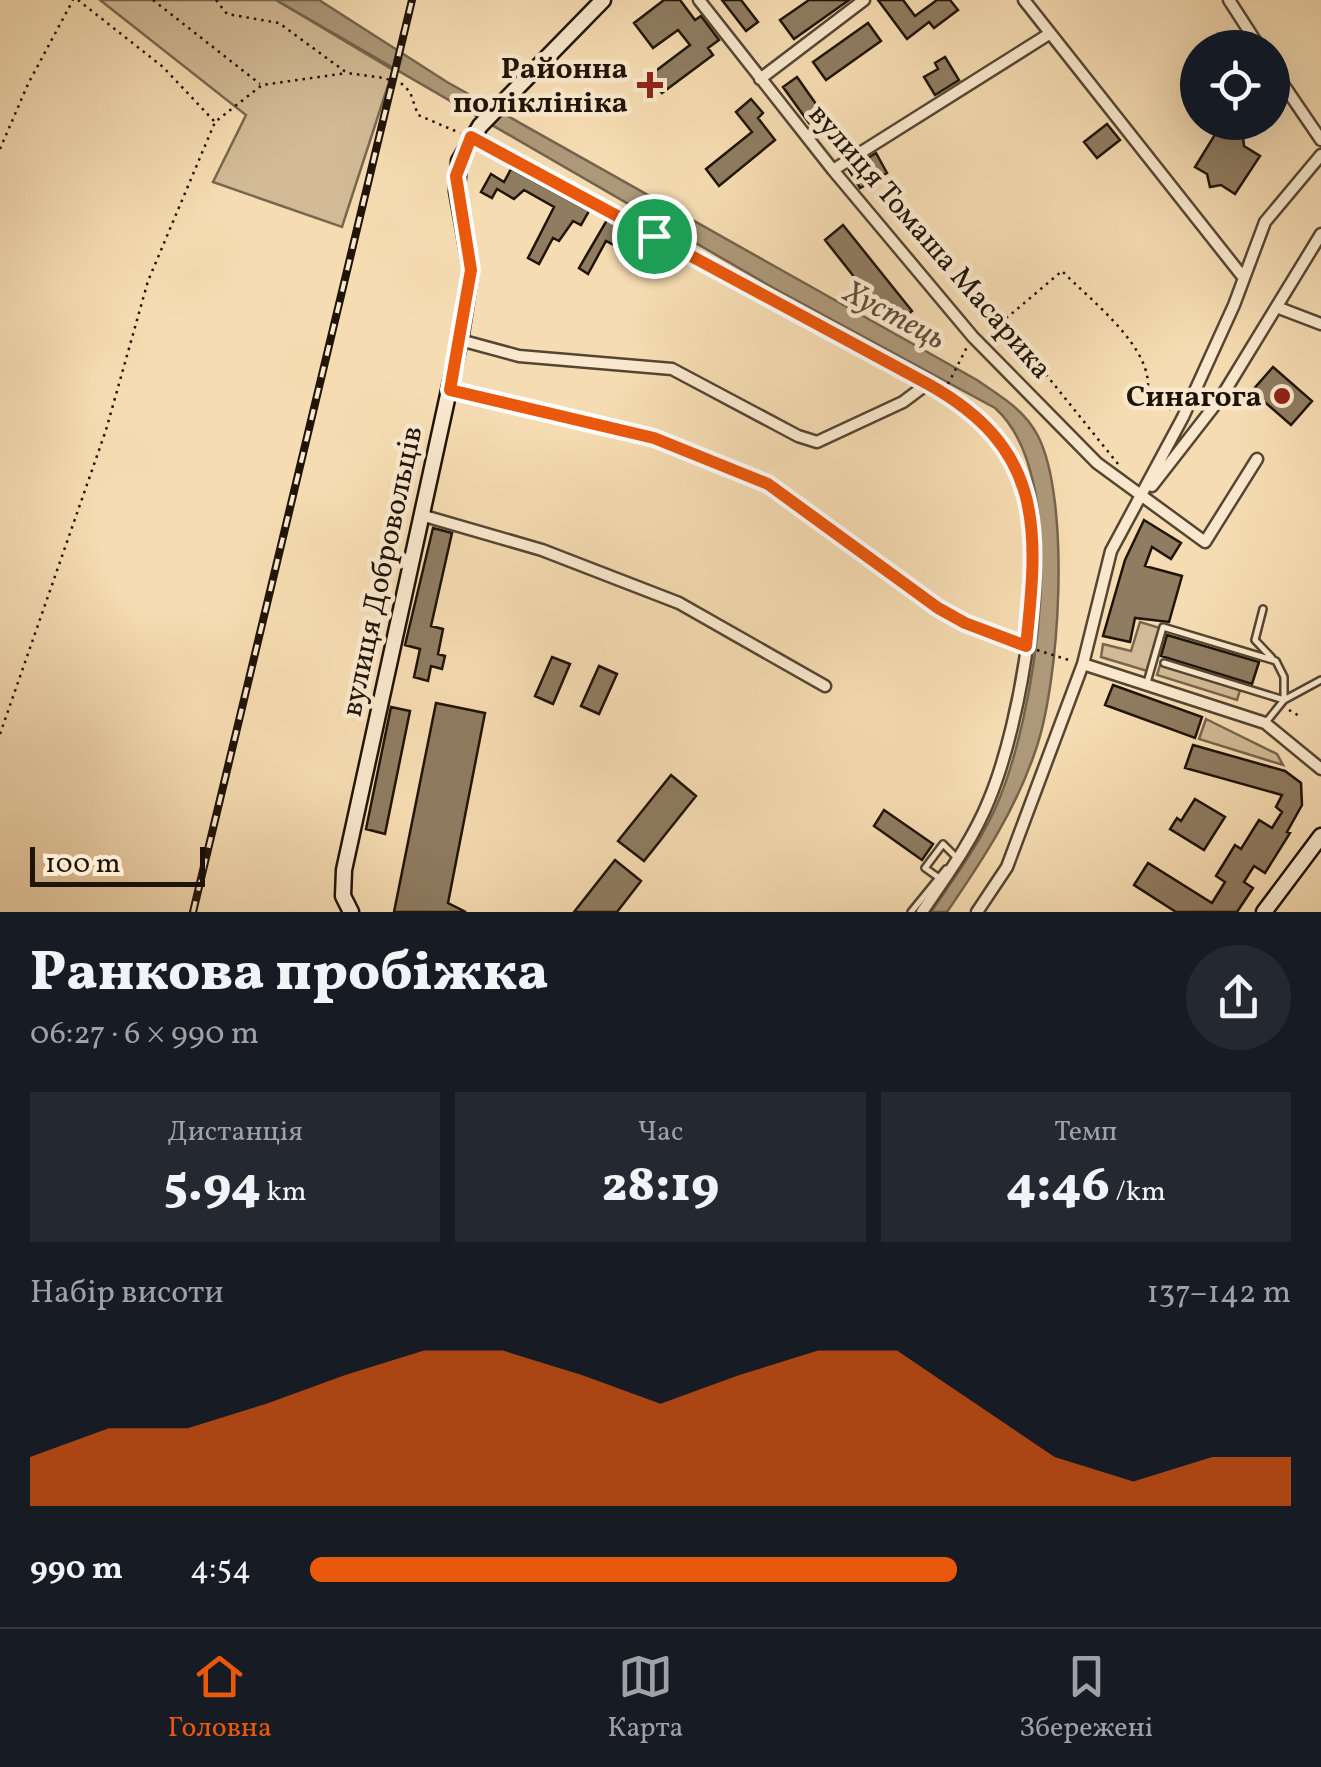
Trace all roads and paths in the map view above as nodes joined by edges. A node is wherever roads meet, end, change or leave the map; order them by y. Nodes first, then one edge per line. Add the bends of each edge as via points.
1 (76, 0) edge
2 (153, 0) edge
3 (216, 0) edge
4 (603, 0) edge
5 (699, 0) edge
6 (1024, 0) edge
7 (1229, 0) edge
8 (860, 1) edge
9 (1248, 30) edge
10 (1050, 34) junction
11 (347, 73) junction
12 (760, 79) junction
13 (262, 85) junction
14 (1290, 95) edge
15 (216, 122) junction
16 (476, 131) junction
17 (1320, 139) edge
18 (0, 149) edge
19 (1321, 154) edge
20 (833, 170) junction
21 (1320, 238) edge
22 (1243, 277) junction
23 (1278, 308) junction
24 (1321, 324) edge
25 (973, 337) junction
26 (460, 340) junction
27 (928, 384) junction
28 (946, 387) dead end
29 (450, 390) junction
30 (1182, 417) junction
31 (1257, 459) dead end
32 (1119, 480) junction
33 (1142, 498) junction
34 (420, 515) junction
35 (1263, 610) dead end
36 (1029, 647) junction
37 (1071, 660) dead end
38 (1276, 662) junction
39 (1164, 663) dead end
40 (1084, 664) junction
41 (1321, 680) edge
42 (825, 686) dead end
43 (1146, 686) junction
44 (1284, 703) junction
45 (1301, 717) dead end
46 (1265, 723) junction
47 (0, 734) edge
48 (1321, 769) edge
49 (1321, 836) edge
50 (958, 855) junction
51 (940, 879) junction
52 (346, 910) edge
53 (911, 912) edge
54 (922, 912) edge
55 (977, 912) edge
56 (1264, 912) edge

1 - 15 path via 163,67
1 - 18 path
2 - 13 path
3 - 11 path via 227,14 280,23
4 - 16 main road
5 - 12 street, вулиця Томаша Масарика
6 - 10 street
7 - 9 street
8 - 12 street
10 - 20 street
10 - 22 street
11 - 13 path
11 - 16 path via 394,80 410,92 418,115
12 - 20 street, вулиця Томаша Масарика
13 - 15 path
14 - 17 street
15 - 47 path via 148,281 106,430
16 - 26 main road, вулиця Добровольців via 456,176 471,270
16 - 27 street
19 - 22 street via 1266,222
20 - 25 street, вулиця Томаша Масарика
21 - 23 street
22 - 30 street
23 - 24 street
23 - 33 street via 1183,450
25 - 28 path
25 - 32 street, вулиця Томаша Масарика
26 - 27 street via 539,358 672,369 818,442
26 - 29 main road, вулиця Добровольців
27 - 36 street via 981,421 1024,485 1033,536
29 - 34 main road, вулиця Добровольців
29 - 36 street via 654,438 768,484 938,608
30 - 32 path via 1147,394 1150,382 1139,350 1062,271 1003,322 1118,462
30 - 33 street
31 - 33 street, вулиця Томаша Масарика via 1205,542
32 - 33 street, вулиця Томаша Масарика
33 - 40 street via 1111,551
34 - 42 street via 542,550 678,603
34 - 52 main road, вулиця Добровольців via 344,870
35 - 38 lane via 1255,640
36 - 37 path
36 - 50 street via 1002,765
38 - 43 lane via 1163,627
38 - 44 lane
39 - 44 lane
40 - 43 street
40 - 55 street via 1006,867
41 - 44 lane
43 - 46 street
44 - 45 path
44 - 46 lane
46 - 48 street
49 - 56 main road
50 - 51 street
50 - 51 lane via 943,844 925,868
51 - 53 lane
51 - 54 street

